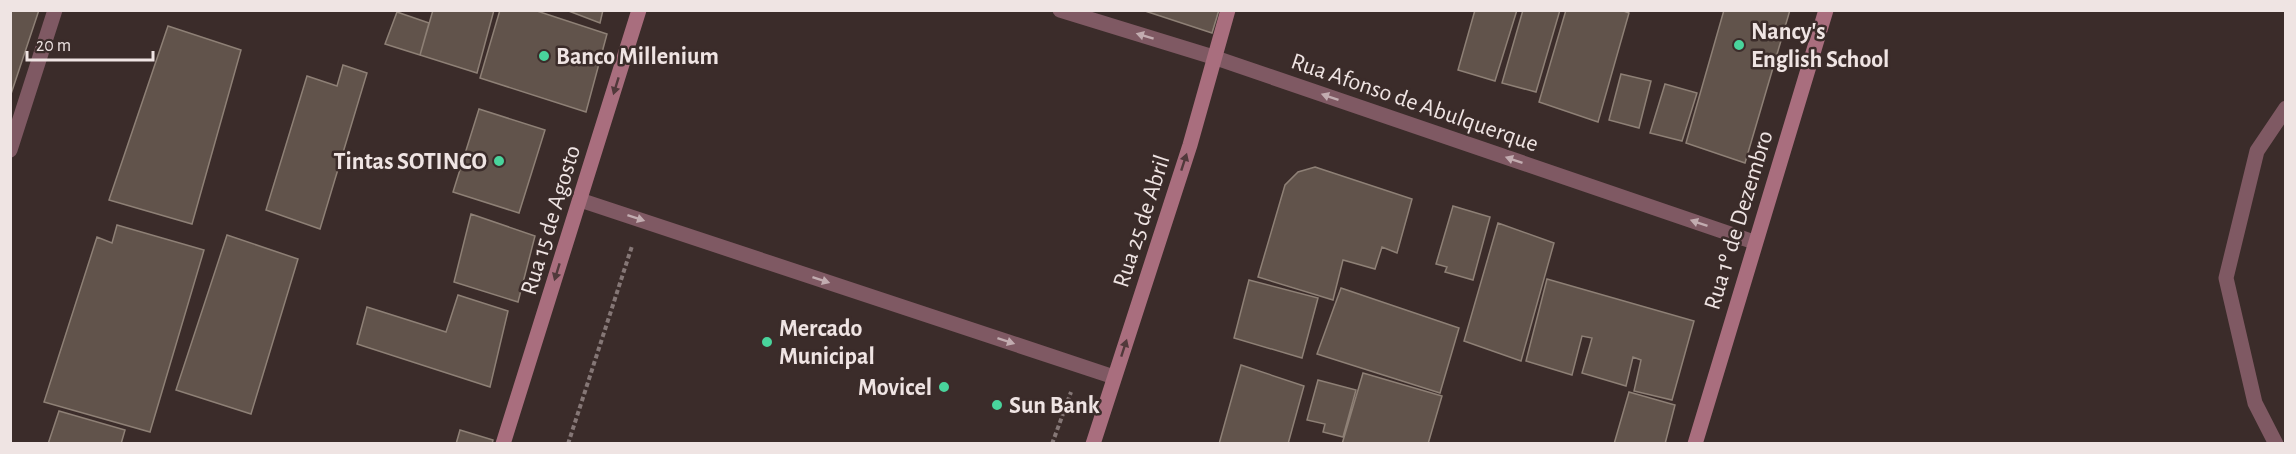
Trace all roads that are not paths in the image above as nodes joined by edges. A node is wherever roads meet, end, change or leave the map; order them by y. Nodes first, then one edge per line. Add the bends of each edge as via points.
1 (55, 10) edge
2 (639, 10) edge
3 (1060, 10) edge
4 (1228, 10) edge
5 (1826, 10) edge
6 (1213, 57) junction
7 (2286, 108) edge
8 (10, 150) edge
9 (580, 200) junction
10 (1754, 242) junction
11 (1114, 377) junction
12 (503, 444) edge
13 (1093, 444) edge
14 (1695, 444) edge
15 (2276, 444) edge

1 - 8 street
2 -> 9 main road, Rua 15 de Agosto
6 -> 3 street, Rua Afonso de Abulquerque
4 - 6 main road, Rua 25 de Abril
5 - 10 main road, Rua 1º de Dezembro
10 -> 6 street, Rua Afonso de Abulquerque
11 -> 6 main road, Rua 25 de Abril via 1190,145
7 - 15 street via 2257,151 2226,278 2255,403
9 -> 11 street
9 -> 12 main road, Rua 15 de Agosto
10 - 14 main road, Rua 1º de Dezembro
11 - 13 main road, Rua 25 de Abril

